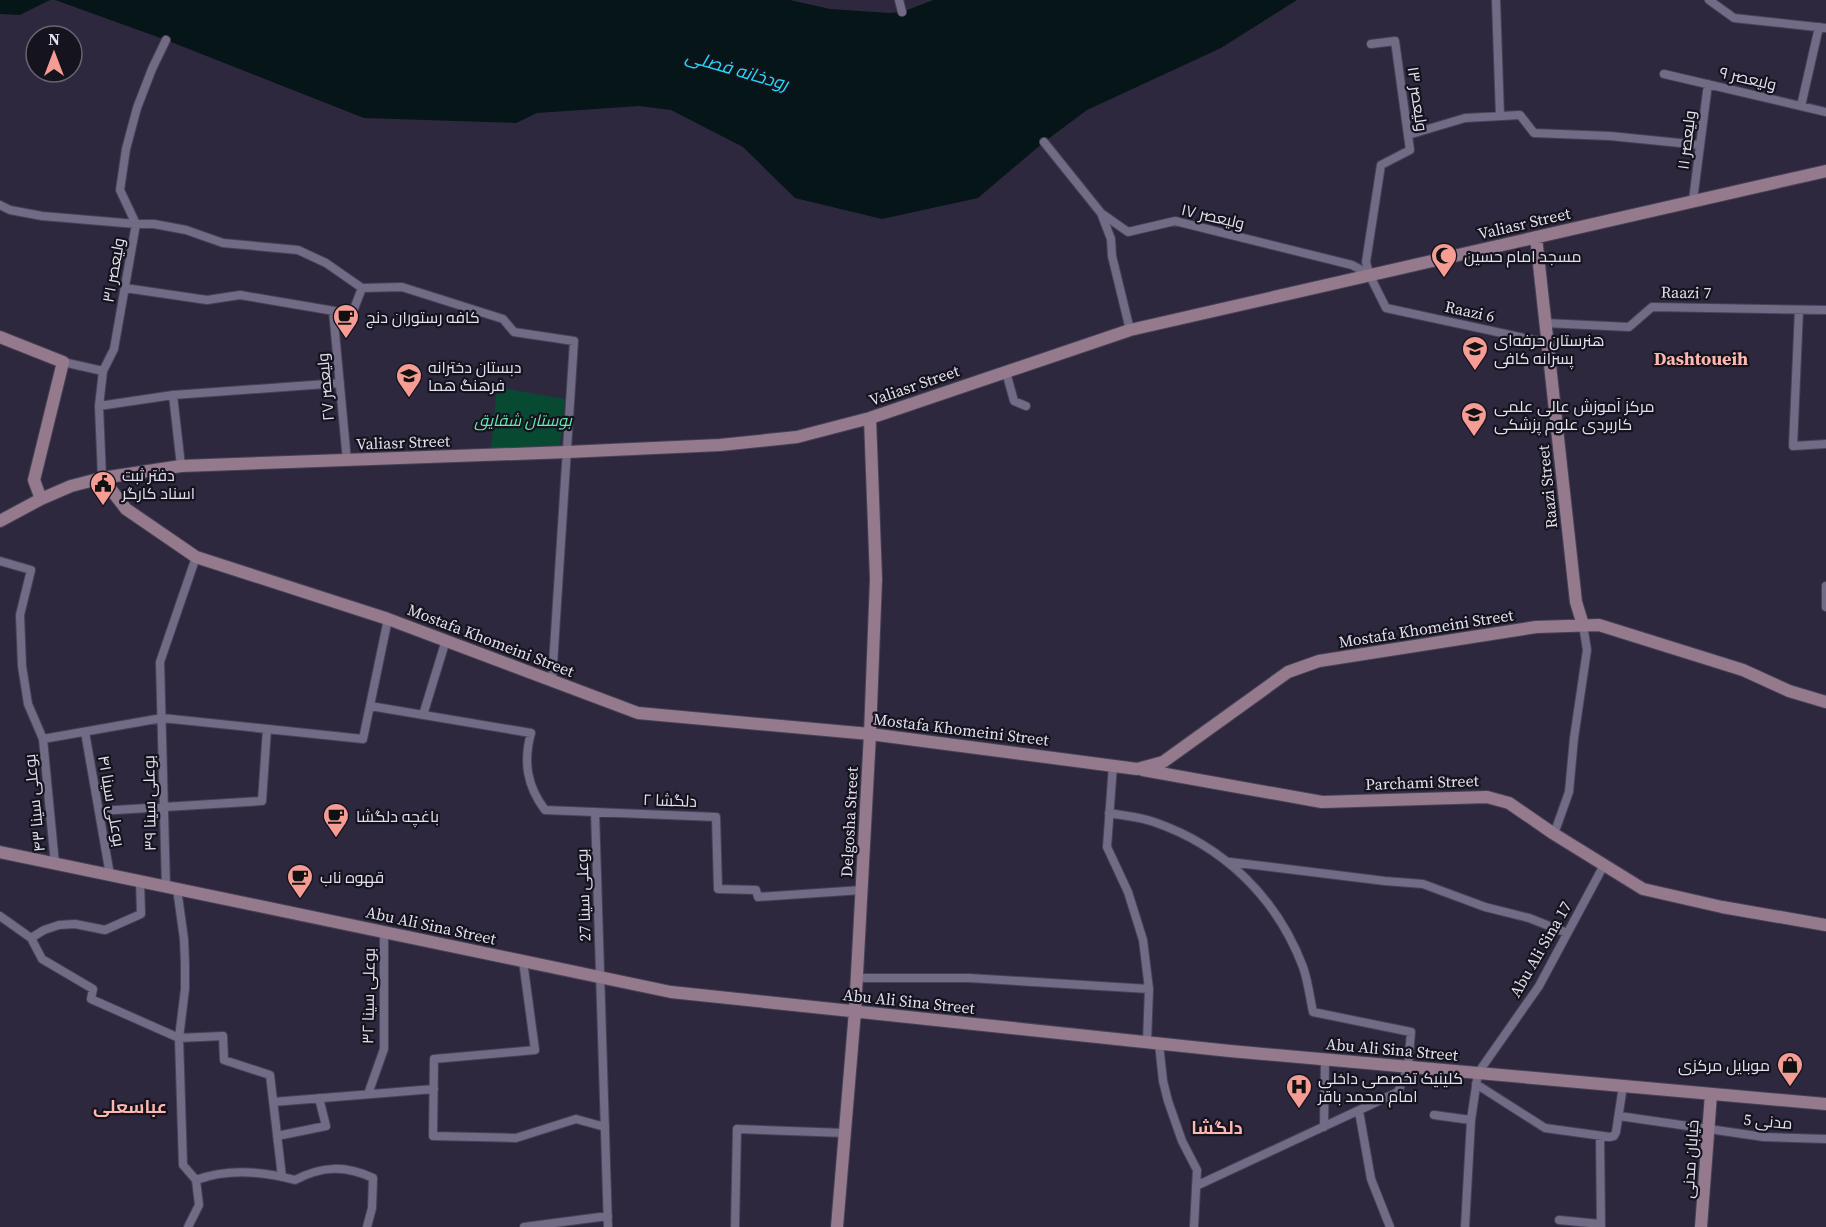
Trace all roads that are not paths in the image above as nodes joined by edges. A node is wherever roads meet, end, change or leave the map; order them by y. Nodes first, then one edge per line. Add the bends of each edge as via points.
1 (899, 0) edge
2 (1496, 0) edge
3 (1709, 0) edge
4 (902, 12) dead end
5 (1822, 28) edge
6 (166, 40) dead end
7 (1371, 45) dead end
8 (1664, 74) dead end
9 (1708, 84) junction
10 (1801, 106) junction
11 (1826, 112) edge
12 (1500, 116) junction
13 (1408, 135) junction
14 (1044, 142) dead end
15 (1700, 145) junction
16 (1826, 171) edge
17 (1693, 200) junction
18 (0, 205) edge
19 (1101, 213) junction
20 (136, 224) junction
21 (1536, 237) junction
22 (1369, 274) junction
23 (125, 288) junction
24 (362, 288) junction
25 (1799, 310) junction
26 (1826, 310) edge
27 (333, 311) junction
28 (1545, 323) junction
29 (1130, 330) junction
30 (0, 337) edge
31 (1548, 343) junction
32 (63, 362) junction
33 (103, 371) junction
34 (1006, 372) junction
35 (340, 383) junction
36 (173, 395) junction
37 (99, 406) junction
38 (1026, 406) dead end
39 (870, 418) junction
40 (1826, 444) edge
41 (567, 452) junction
42 (347, 461) junction
43 (181, 466) junction
44 (102, 478) junction
45 (40, 499) junction
46 (0, 521) edge
47 (196, 557) junction
48 (0, 561) edge
49 (1826, 586) edge
50 (1826, 607) edge
51 (388, 619) junction
52 (1583, 625) junction
53 (446, 640) junction
54 (552, 680) junction
55 (1826, 702) edge
56 (370, 706) junction
57 (423, 715) junction
58 (162, 718) junction
59 (267, 729) junction
60 (85, 732) junction
61 (870, 734) junction
62 (43, 739) junction
63 (1113, 765) junction
64 (1137, 769) junction
65 (165, 807) junction
66 (99, 811) junction
67 (596, 812) junction
68 (1109, 813) junction
69 (1554, 834) junction
70 (0, 852) edge
71 (1230, 862) junction
72 (55, 864) junction
73 (1604, 866) junction
74 (110, 875) junction
75 (140, 881) junction
76 (171, 888) junction
77 (862, 890) junction
78 (0, 916) edge
79 (1826, 925) edge
80 (384, 932) junction
81 (1567, 933) junction
82 (31, 938) junction
83 (523, 961) junction
84 (601, 977) junction
85 (857, 978) junction
86 (1149, 989) junction
87 (855, 1011) junction
88 (179, 1038) junction
89 (1153, 1043) junction
90 (1325, 1060) junction
91 (1408, 1067) junction
92 (1477, 1079) junction
93 (1623, 1086) junction
94 (434, 1089) junction
95 (368, 1094) junction
96 (1711, 1094) junction
97 (319, 1098) junction
98 (273, 1102) junction
99 (1826, 1104) edge
100 (1359, 1111) junction
101 (1434, 1115) dead end
102 (1619, 1116) junction
103 (1471, 1120) junction
104 (605, 1127) junction
105 (1324, 1127) junction
106 (1709, 1129) junction
107 (845, 1133) junction
108 (278, 1136) junction
109 (1600, 1136) junction
110 (1826, 1139) edge
111 (282, 1177) junction
112 (196, 1180) junction
113 (1196, 1186) junction
114 (608, 1216) junction
115 (1559, 1220) dead end
116 (558, 1225) edge
117 (1601, 1226) edge
118 (188, 1227) edge
119 (367, 1227) edge
120 (524, 1227) edge
121 (608, 1227) edge
122 (735, 1227) edge
123 (837, 1227) edge
124 (1194, 1227) edge
125 (1389, 1227) edge
126 (1465, 1227) edge
127 (1701, 1227) edge

1 - 4 street
2 - 12 street
3 - 5 street via 1734,18
5 - 10 street
6 - 20 street, ولیعصر ۳۱ via 137,108 126,149 120,190
7 - 13 street, ولیعصر ۱۳ via 1395,41
8 - 9 street, ولیعصر ۹
9 - 10 street, ولیعصر ۹
9 - 15 street, ولیعصر ۱۱
10 - 11 street, ولیعصر ۹
12 - 13 street via 1465,118
12 - 15 street via 1520,115 1534,133
13 - 22 street, ولیعصر ۱۳ via 1410,150 1381,165 1366,262
14 - 19 street
15 - 17 street, ولیعصر ۱۱
16 - 17 street, Valiasr Street
17 - 21 street, Valiasr Street
18 - 20 street via 42,216
19 - 22 street, ولیعصر ۱۷ via 1128,232 1175,221 1352,265
19 - 29 street via 1111,239
20 - 23 street, ولیعصر ۳۱
20 - 24 street via 186,230 223,243 298,250 326,263
21 - 22 street, Valiasr Street
21 - 28 street, Raazi Street
22 - 29 street, Valiasr Street
22 - 31 street, Raazi 6 via 1386,308
23 - 27 street via 207,300 240,296
23 - 33 street, ولیعصر ۳۱ via 114,349
24 - 27 street via 352,314
24 - 41 street via 402,287 503,319 514,332 574,341
25 - 26 street, Raazi 7
25 - 28 street, Raazi 7 via 1652,306 1629,327
25 - 40 street via 1792,446
27 - 35 street, ولیعصر ۲۷
28 - 31 street, Raazi Street
29 - 34 street, Valiasr Street
30 - 32 street
31 - 52 street, Raazi Street via 1576,602
32 - 33 street
32 - 45 street via 34,480
33 - 37 street, ولیعصر ۳۱
34 - 38 street via 1014,401
34 - 39 street, Valiasr Street
35 - 36 street
35 - 42 street, ولیعصر ۲۷
36 - 37 street
36 - 43 street
37 - 44 street, ولیعصر ۳۱
39 - 41 street, Valiasr Street via 797,437
39 - 61 street, Delgosha Street via 876,579
41 - 42 street, Valiasr Street
41 - 54 street
42 - 43 street, Valiasr Street
43 - 44 street, Valiasr Street
44 - 45 street, Valiasr Street
44 - 47 street, Mostafa Khomeini Street via 126,509
45 - 46 street, Valiasr Street
47 - 51 street, Mostafa Khomeini Street
47 - 58 street, بوعلی سینا ۳۹ via 160,662
48 - 62 street, بوعلی سینا ۴۳ via 31,570 20,615 22,666 28,704
49 - 50 street
51 - 53 street, Mostafa Khomeini Street
51 - 56 street
52 - 55 street, Mostafa Khomeini Street via 1599,625 1721,663
52 - 64 street, Mostafa Khomeini Street via 1536,627 1319,661 1288,672 1163,762
52 - 69 street via 1587,651 1569,792
53 - 54 street, Mostafa Khomeini Street
53 - 57 street
54 - 61 street, Mostafa Khomeini Street via 638,713
56 - 57 street
56 - 59 street via 363,739
57 - 67 street, دلگشا ۲ via 531,734 527,768 533,790 545,810
58 - 59 street
58 - 60 street
58 - 65 street, بوعلی سینا ۳۹
59 - 65 street via 262,801
60 - 62 street
60 - 66 street, بوعلی سینا ۴۱
61 - 63 street, Mostafa Khomeini Street
61 - 77 street, Delgosha Street
62 - 72 street, بوعلی سینا ۴۳
63 - 64 street, Mostafa Khomeini Street
63 - 68 street
64 - 69 street, Parchami Street via 1322,802 1487,797 1509,803
65 - 66 street
65 - 76 street, بوعلی سینا ۳۹
66 - 74 street, بوعلی سینا ۴۱
67 - 77 street, دلگشا ۲ via 716,817 718,889 756,890 758,897
67 - 84 street, بوعلی سینا 27
68 - 71 street via 1152,822 1193,838
68 - 86 street via 1107,847 1137,915
69 - 73 street, Parchami Street
70 - 72 street, Abu Ali Sina Street
71 - 81 street via 1423,884
71 - 91 street via 1261,893 1286,929 1304,969 1313,1012 1411,1032
72 - 74 street, Abu Ali Sina Street
73 - 79 street, Parchami Street via 1642,889
73 - 81 street, Abu Ali Sina 17
74 - 75 street, Abu Ali Sina Street
75 - 76 street, Abu Ali Sina Street
75 - 82 street via 141,914 105,930 67,924
76 - 80 street, Abu Ali Sina Street
76 - 88 street, بوعلی سینا ۳۹ via 182,922 185,964
77 - 85 street, Delgosha Street
78 - 82 street
80 - 83 street, Abu Ali Sina Street
80 - 95 street, بوعلی سینا ۳۲ via 384,1049
81 - 92 street, Abu Ali Sina 17 via 1539,986
82 - 88 street via 42,959 93,989 91,999
83 - 84 street, Abu Ali Sina Street
83 - 94 street via 535,1050 434,1059
84 - 87 street, Abu Ali Sina Street via 671,992
84 - 104 street, بوعلی سینا 27
85 - 86 street via 969,978
85 - 87 street, Delgosha Street
86 - 89 street
87 - 89 street, Abu Ali Sina Street
87 - 107 street, Delgosha Street
88 - 98 street via 223,1036 224,1060 270,1075
88 - 112 street, بوعلی سینا ۳۹ via 183,1165
89 - 90 street, Abu Ali Sina Street
89 - 113 street via 1168,1101 1197,1170
90 - 91 street, Abu Ali Sina Street
90 - 105 street
91 - 92 street, Abu Ali Sina Street
91 - 100 street via 1398,1092
92 - 93 street, Abu Ali Sina Street
92 - 103 street
92 - 109 street via 1545,1128
93 - 96 street, Abu Ali Sina Street
93 - 102 street
94 - 95 street
94 - 104 street via 433,1136 516,1138 576,1119
95 - 97 street
96 - 99 street, Abu Ali Sina Street
96 - 106 street, خیابان مدنی
97 - 98 street
97 - 108 street via 326,1126
98 - 108 street
100 - 105 street
100 - 125 street via 1371,1179
101 - 103 street
102 - 106 street, مدنی 5
102 - 109 street via 1614,1136
103 - 126 street
104 - 114 street, بوعلی سینا 27
105 - 113 street
106 - 110 street, مدنی 5 via 1764,1137
106 - 127 street, خیابان مدنی
107 - 122 street via 737,1129
107 - 123 street, Delgosha Street
108 - 111 street
109 - 117 street
111 - 112 street via 230,1172
111 - 119 street via 295,1180 326,1168 342,1168 373,1178
112 - 118 street via 199,1204
113 - 124 street
114 - 116 street
114 - 121 street, بوعلی سینا 27
115 - 117 street
116 - 120 street

